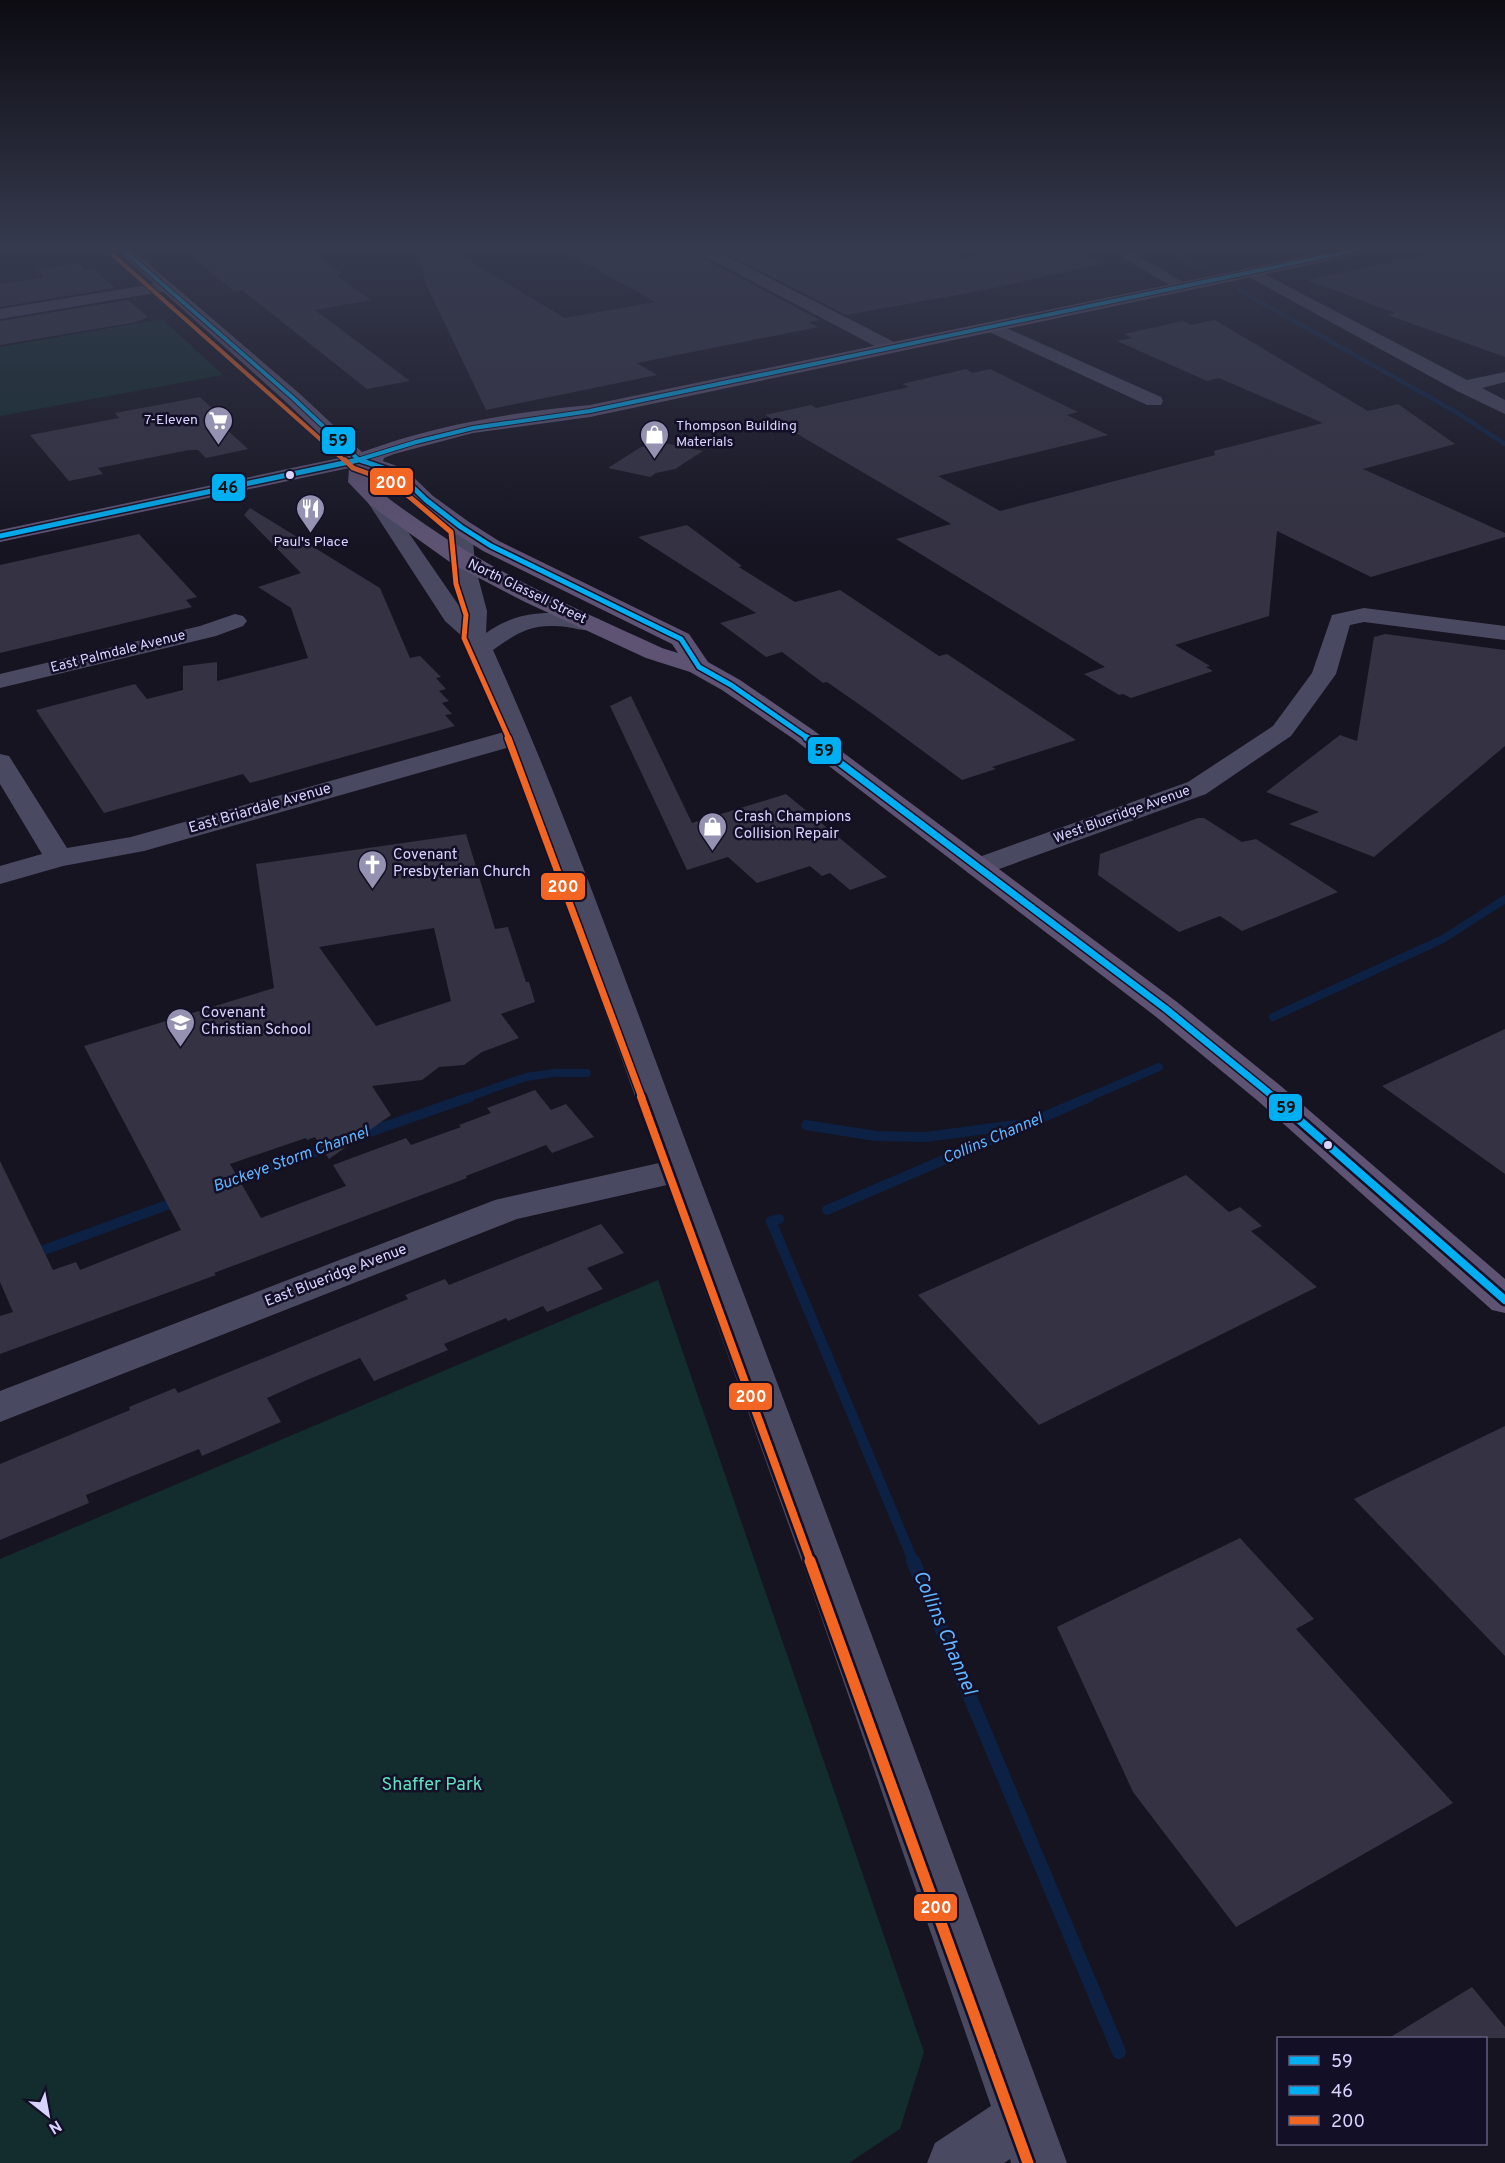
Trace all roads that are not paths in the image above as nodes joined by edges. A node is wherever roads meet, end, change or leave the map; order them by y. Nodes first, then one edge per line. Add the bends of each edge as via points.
1 (236, 348) edge
2 (892, 348) edge
3 (1039, 348) edge
4 (1392, 348) edge
5 (1505, 377) edge
6 (1464, 387) junction
7 (1154, 401) dead end
8 (1505, 408) edge
9 (359, 460) junction
10 (377, 501) junction
11 (460, 527) junction
12 (0, 536) edge
13 (462, 560) junction
14 (235, 621) dead end
15 (591, 624) junction
16 (1505, 633) edge
17 (477, 641) junction
18 (699, 668) junction
19 (0, 681) edge
20 (519, 736) junction
21 (0, 762) edge
22 (59, 858) junction
23 (978, 867) junction
24 (0, 875) edge
25 (680, 1170) junction
26 (1505, 1300) edge
27 (0, 1407) edge
28 (1031, 2140) edge
29 (955, 2163) edge

1 - 9 main road, North Glassell Street
2 - 9 main road via 590,411 553,426 412,456
3 - 7 street
4 - 6 street
5 - 6 street
6 - 8 street
9 - 10 main road, North Glassell Street via 358,482
9 - 11 main road, North Glassell Street via 398,473
9 - 12 main road
10 - 13 main road, North Glassell Street
10 - 17 street via 453,616
11 - 13 street
11 - 18 main road, North Glassell Street via 517,560 681,639
13 - 15 main road, North Glassell Street
13 - 17 street via 477,614
14 - 19 street, East Palmdale Avenue
15 - 17 street via 527,621
15 - 18 main road, North Glassell Street via 654,653
16 - 23 street, West Blueridge Avenue via 1364,615 1340,620 1324,674 1281,731 1197,788
17 - 20 street
18 - 23 main road, North Glassell Street via 804,735
20 - 22 street, East Briardale Avenue via 134,845
20 - 25 street
21 - 22 street
22 - 24 street, East Briardale Avenue
23 - 26 main road, North Glassell Street via 1166,1009 1270,1094
25 - 27 street, East Blueridge Avenue via 508,1209
25 - 28 street
28 - 29 street

